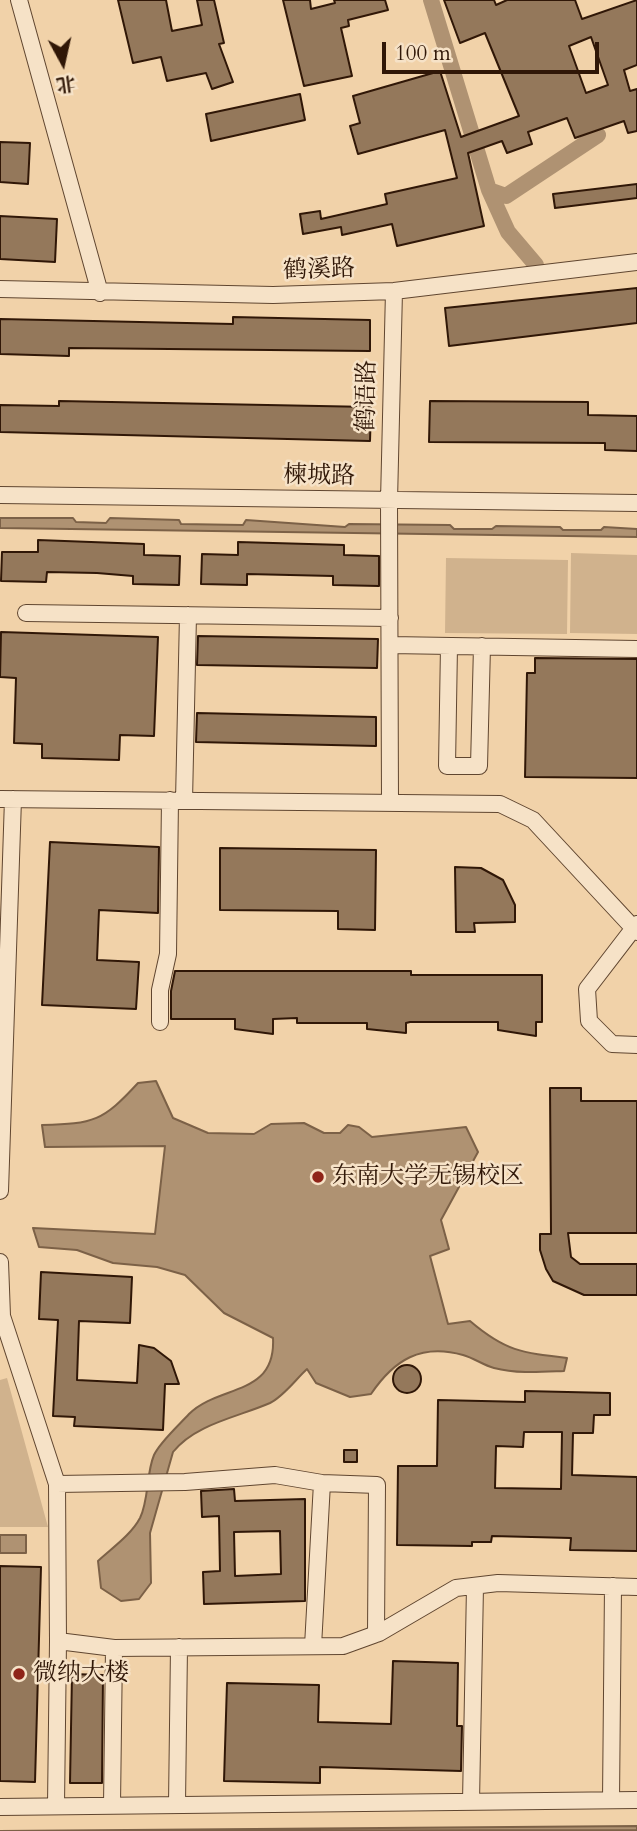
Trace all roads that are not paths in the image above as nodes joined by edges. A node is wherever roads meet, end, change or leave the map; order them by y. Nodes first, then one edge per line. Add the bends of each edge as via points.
1 (19, 0) edge
2 (637, 262) edge
3 (0, 289) edge
4 (394, 291) junction
5 (100, 293) junction
6 (0, 495) edge
7 (388, 501) junction
8 (637, 503) edge
9 (26, 613) dead end
10 (188, 615) junction
11 (390, 618) junction
12 (390, 645) junction
13 (449, 646) junction
14 (482, 646) junction
15 (637, 649) edge
16 (6, 799) edge
17 (177, 800) junction
18 (390, 802) junction
19 (5, 881) edge
20 (4, 925) edge
21 (636, 928) edge
22 (160, 1022) dead end
23 (637, 1045) edge
24 (1, 1159) edge
25 (0, 1191) edge
26 (0, 1262) edge
27 (322, 1483) junction
28 (57, 1484) junction
29 (475, 1586) junction
30 (612, 1586) junction
31 (637, 1587) edge
32 (376, 1634) junction
33 (58, 1641) junction
34 (313, 1646) junction
35 (179, 1647) junction
36 (114, 1648) junction
37 (611, 1800) junction
38 (637, 1800) edge
39 (471, 1802) junction
40 (177, 1804) junction
41 (56, 1805) junction
42 (112, 1805) junction
43 (0, 1807) edge

1 - 5 street
2 - 4 street, 鹤溪路
3 - 5 street, 鹤溪路
4 - 5 street, 鹤溪路
4 - 7 street, 鹤语路
6 - 7 street, 楝城路
7 - 8 street, 楝城路
7 - 11 street, 鹤语路
9 - 10 street
10 - 11 street
10 - 17 street
11 - 12 street, 鹤语路
12 - 13 street
12 - 18 street, 鹤语路
13 - 14 street
13 - 14 street via 447,766 479,766
14 - 15 street
16 - 17 street
16 - 19 street
17 - 18 street
17 - 22 street
18 - 21 street via 500,804 533,820
19 - 20 street
20 - 24 street
21 - 23 street via 587,989 589,1021 612,1044
24 - 25 street
26 - 28 street via 2,1316
27 - 28 street via 275,1475
27 - 32 street via 377,1485
27 - 34 street
28 - 33 street
29 - 30 street
29 - 32 street via 456,1588
29 - 39 street
30 - 31 street
30 - 37 street
32 - 34 street via 343,1646
33 - 36 street
33 - 41 street
34 - 35 street
35 - 36 street
35 - 40 street
36 - 42 street
37 - 38 street
37 - 39 street
39 - 40 street
40 - 42 street
41 - 42 street
41 - 43 street

